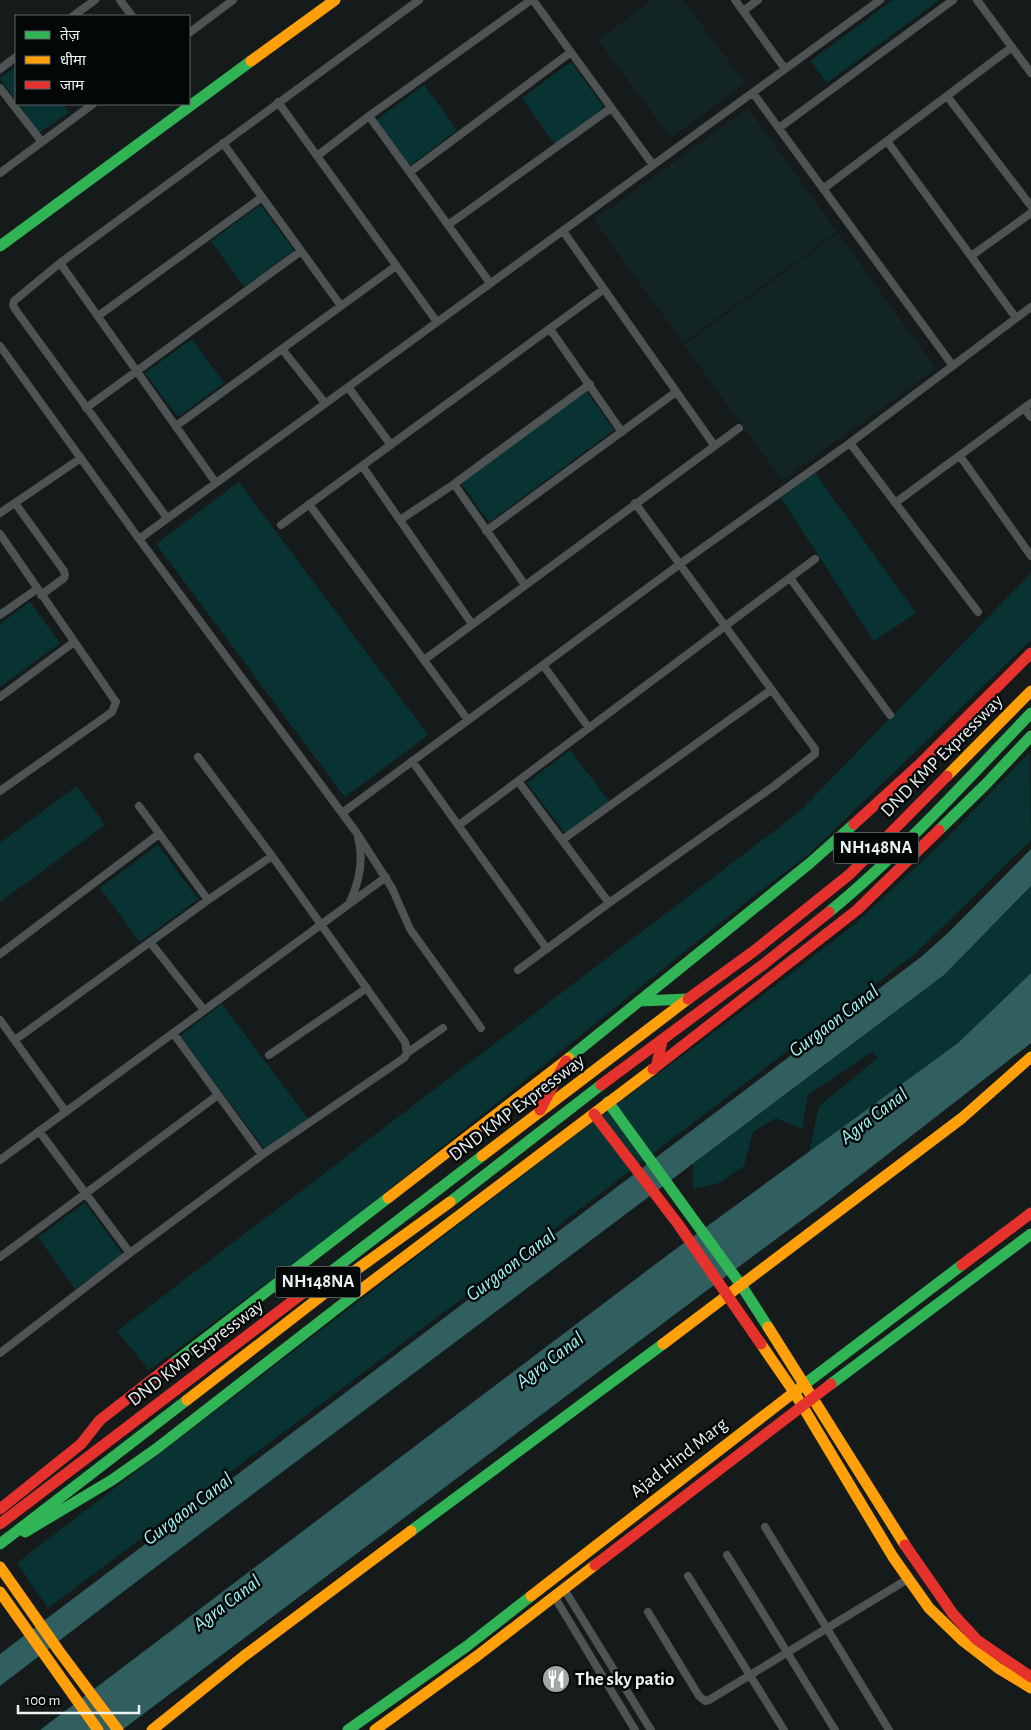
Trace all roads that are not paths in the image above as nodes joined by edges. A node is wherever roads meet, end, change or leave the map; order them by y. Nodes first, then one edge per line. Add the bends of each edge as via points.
1 (95, 0) edge
2 (120, 0) edge
3 (233, 0) edge
4 (335, 0) edge
5 (420, 0) edge
6 (532, 0) edge
7 (735, 0) edge
8 (758, 0) edge
9 (880, 0) edge
10 (953, 0) edge
11 (977, 0) edge
12 (743, 11) junction
13 (73, 15) edge
14 (131, 15) edge
15 (190, 32) edge
16 (1012, 47) junction
17 (570, 52) junction
18 (15, 59) edge
19 (0, 69) edge
20 (785, 70) junction
21 (1031, 73) edge
22 (0, 88) edge
23 (753, 93) junction
24 (947, 96) junction
25 (278, 102) junction
26 (92, 105) edge
27 (611, 108) junction
28 (369, 116) junction
29 (779, 128) junction
30 (887, 141) junction
31 (42, 142) junction
32 (223, 143) junction
33 (317, 156) junction
34 (653, 165) junction
35 (410, 172) junction
36 (0, 173) edge
37 (823, 189) junction
38 (262, 197) junction
39 (1031, 206) edge
40 (1031, 212) edge
41 (448, 225) junction
42 (563, 231) junction
43 (0, 246) edge
44 (302, 251) junction
45 (971, 256) junction
46 (60, 263) junction
47 (396, 266) junction
48 (490, 283) junction
49 (604, 290) junction
50 (341, 306) junction
51 (1031, 307) edge
52 (98, 316) junction
53 (1016, 318) junction
54 (437, 322) junction
55 (550, 329) junction
56 (0, 346) edge
57 (282, 349) junction
58 (953, 366) junction
59 (136, 371) junction
60 (590, 384) junction
61 (348, 386) junction
62 (676, 392) junction
63 (325, 403) junction
64 (1028, 406) edge
65 (86, 408) junction
66 (1031, 417) edge
67 (176, 426) junction
68 (739, 428) dead end
69 (622, 432) junction
70 (850, 443) junction
71 (391, 445) junction
72 (714, 445) junction
73 (960, 456) junction
74 (81, 458) junction
75 (363, 467) junction
76 (216, 483) junction
77 (454, 484) junction
78 (15, 503) junction
79 (636, 503) junction
80 (895, 503) junction
81 (309, 504) junction
82 (0, 513) edge
83 (167, 518) junction
84 (400, 520) junction
85 (281, 525) dead end
86 (486, 531) junction
87 (0, 534) edge
88 (139, 539) junction
89 (1031, 556) edge
90 (815, 559) dead end
91 (680, 564) junction
92 (790, 578) junction
93 (525, 585) junction
94 (39, 592) junction
95 (978, 612) dead end
96 (0, 615) edge
97 (472, 624) junction
98 (725, 626) junction
99 (74, 642) junction
100 (1031, 653) edge
101 (424, 660) junction
102 (543, 665) junction
103 (771, 690) junction
104 (1031, 691) edge
105 (0, 697) edge
106 (1031, 713) edge
107 (890, 715) dead end
108 (468, 720) junction
109 (589, 728) junction
110 (1031, 736) edge
111 (198, 757) dead end
112 (412, 761) junction
113 (518, 780) junction
114 (0, 791) edge
115 (139, 806) dead end
116 (342, 813) junction
117 (459, 825) junction
118 (356, 832) junction
119 (159, 834) junction
120 (562, 840) junction
121 (272, 856) junction
122 (386, 877) junction
123 (208, 900) junction
124 (609, 902) junction
125 (350, 904) junction
126 (320, 925) junction
127 (150, 942) junction
128 (547, 949) junction
129 (0, 954) edge
130 (518, 970) dead end
131 (367, 988) junction
132 (688, 999) junction
133 (639, 1001) junction
134 (204, 1010) junction
135 (0, 1020) edge
136 (444, 1028) dead end
137 (481, 1028) dead end
138 (173, 1033) junction
139 (15, 1040) junction
140 (662, 1041) junction
141 (407, 1053) junction
142 (269, 1054) dead end
143 (1031, 1057) edge
144 (566, 1060) junction
145 (657, 1064) junction
146 (218, 1096) junction
147 (608, 1102) junction
148 (66, 1112) junction
149 (539, 1113) junction
150 (594, 1114) junction
151 (39, 1131) junction
152 (0, 1148) edge
153 (262, 1156) junction
154 (3, 1158) edge
155 (85, 1194) junction
156 (1031, 1213) edge
157 (695, 1221) junction
158 (678, 1224) junction
159 (1031, 1234) edge
160 (130, 1253) junction
161 (0, 1257) edge
162 (738, 1281) junction
163 (726, 1291) junction
164 (0, 1352) edge
165 (799, 1388) junction
166 (807, 1402) junction
167 (0, 1509) edge
168 (0, 1524) edge
169 (766, 1527) dead end
170 (0, 1544) edge
171 (0, 1552) edge
172 (727, 1555) dead end
173 (0, 1567) edge
174 (688, 1576) dead end
175 (908, 1579) junction
176 (564, 1589) junction
177 (0, 1592) edge
178 (554, 1596) junction
179 (648, 1612) dead end
180 (827, 1628) junction
181 (788, 1652) junction
182 (73, 1669) junction
183 (750, 1676) junction
184 (1031, 1677) edge
185 (61, 1678) junction
186 (1031, 1688) edge
187 (98, 1730) edge
188 (118, 1730) edge
189 (152, 1730) edge
190 (348, 1730) edge
191 (375, 1730) edge
192 (635, 1730) edge
193 (651, 1730) edge
194 (784, 1730) edge
195 (835, 1730) edge
196 (889, 1730) edge

1 - 13 street
2 - 14 street
3 - 15 street
4 - 43 main road
5 - 25 street
6 - 17 street
6 - 28 street
7 - 12 street
8 - 12 street
9 - 20 street
10 - 29 street
11 - 16 street
12 - 20 street
16 - 21 street
16 - 24 street
17 - 27 street
17 - 35 street
18 - 19 street
20 - 23 street
22 - 31 street
23 - 29 street
23 - 34 street
24 - 30 street
24 - 39 street
25 - 32 street
25 - 33 street
26 - 31 street
27 - 34 street
27 - 41 street
28 - 33 street
28 - 35 street
29 - 37 street
30 - 37 street
30 - 45 street
31 - 36 street
32 - 38 street
32 - 46 street
33 - 47 street
34 - 42 street
35 - 41 street
37 - 58 street
38 - 44 street
38 - 52 street
40 - 45 street
41 - 48 street
42 - 48 street
42 - 49 street
44 - 50 street
44 - 59 street
45 - 53 street
46 - 52 street
46 - 65 street via 16,298 13,305
47 - 50 street
47 - 54 street
48 - 54 street
49 - 55 street
49 - 62 street
50 - 57 street
51 - 53 street
52 - 59 street
53 - 58 street
54 - 61 street
55 - 60 street
55 - 71 street
56 - 74 street
57 - 63 street
57 - 67 street
58 - 70 street
59 - 65 street
59 - 67 street
60 - 69 street
60 - 77 street
61 - 63 street
61 - 71 street
62 - 69 street
62 - 72 street
63 - 76 street
64 - 66 street
64 - 73 street
65 - 83 street
67 - 76 street
68 - 72 street
69 - 86 street
70 - 80 street
70 - 91 street
71 - 75 street
72 - 79 street
73 - 80 street
73 - 89 street
74 - 78 street
74 - 88 street
75 - 81 street
75 - 84 street
76 - 83 street
77 - 84 street
77 - 86 street
78 - 82 street
78 - 94 street via 64,570 64,578
79 - 91 street
79 - 93 street
80 - 95 street
81 - 85 street
81 - 101 street
83 - 88 street
84 - 97 street
86 - 93 street
87 - 94 street
88 - 116 street
90 - 92 street
91 - 98 street
91 - 102 street
92 - 98 street
92 - 107 street
93 - 97 street
94 - 96 street
94 - 99 street
97 - 101 street
98 - 103 street
98 - 109 street
99 - 105 street
99 - 114 street via 114,697 115,707
100 - 133 main road via 921,763 817,856
101 - 108 street
102 - 108 street
102 - 109 street
103 - 120 street
103 - 124 street via 815,754
104 - 132 main road, DND KMP Expressway / NH148NA via 850,874
106 - 140 main road, DND KMP Expressway / NH148NA via 860,886
108 - 112 street
109 - 113 street
110 - 145 main road via 857,910
111 - 121 street
112 - 116 street
112 - 117 street
113 - 117 street
113 - 120 street
115 - 119 street
116 - 118 street
117 - 128 street
118 - 122 street
118 - 125 street via 361,862
119 - 123 street
119 - 129 street
120 - 124 street
121 - 123 street
121 - 126 street
122 - 125 street
122 - 137 street via 410,929
123 - 127 street
124 - 128 street
125 - 126 street
126 - 131 street
126 - 134 street
127 - 134 street
127 - 139 street
128 - 130 street
131 - 141 street via 405,1042
131 - 142 street
132 - 133 main road
132 - 149 main road, DND KMP Expressway / NH148NA
133 - 144 main road
134 - 138 street
135 - 139 street
136 - 141 street
138 - 146 street
138 - 148 street
139 - 148 street
140 - 145 main road
140 - 170 main road, DND KMP Expressway / NH148NA via 338,1283
141 - 153 street
143 - 162 main road via 962,1118
144 - 149 main road
144 - 167 main road via 125,1400 100,1420 81,1444
145 - 147 main road
146 - 153 street
146 - 155 street
147 - 150 main road
147 - 157 main road
148 - 151 street
149 - 168 main road, DND KMP Expressway / NH148NA
150 - 158 main road
150 - 171 main road via 156,1449
151 - 154 street
151 - 155 street
152 - 154 street
153 - 160 street
155 - 160 street
155 - 161 street
156 - 165 main road, Ajad Hind Marg
157 - 158 main road
157 - 162 main road
158 - 163 main road
159 - 166 main road
160 - 164 street
162 - 163 main road
162 - 165 main road
163 - 165 main road
163 - 189 main road via 252,1650
165 - 166 main road
165 - 190 main road, Ajad Hind Marg via 467,1646
166 - 175 main road via 893,1558
166 - 176 main road
166 - 184 main road via 953,1614 977,1640
169 - 180 street
172 - 181 street
173 - 182 main road
174 - 183 street
175 - 180 street
175 - 186 main road via 928,1608 963,1641
176 - 178 main road
176 - 193 street
177 - 185 main road
178 - 191 main road
178 - 192 street
179 - 183 street via 702,1699 709,1700
180 - 181 street
180 - 196 street
181 - 183 street
181 - 195 street
182 - 185 main road
182 - 188 main road
183 - 194 street
185 - 187 main road

